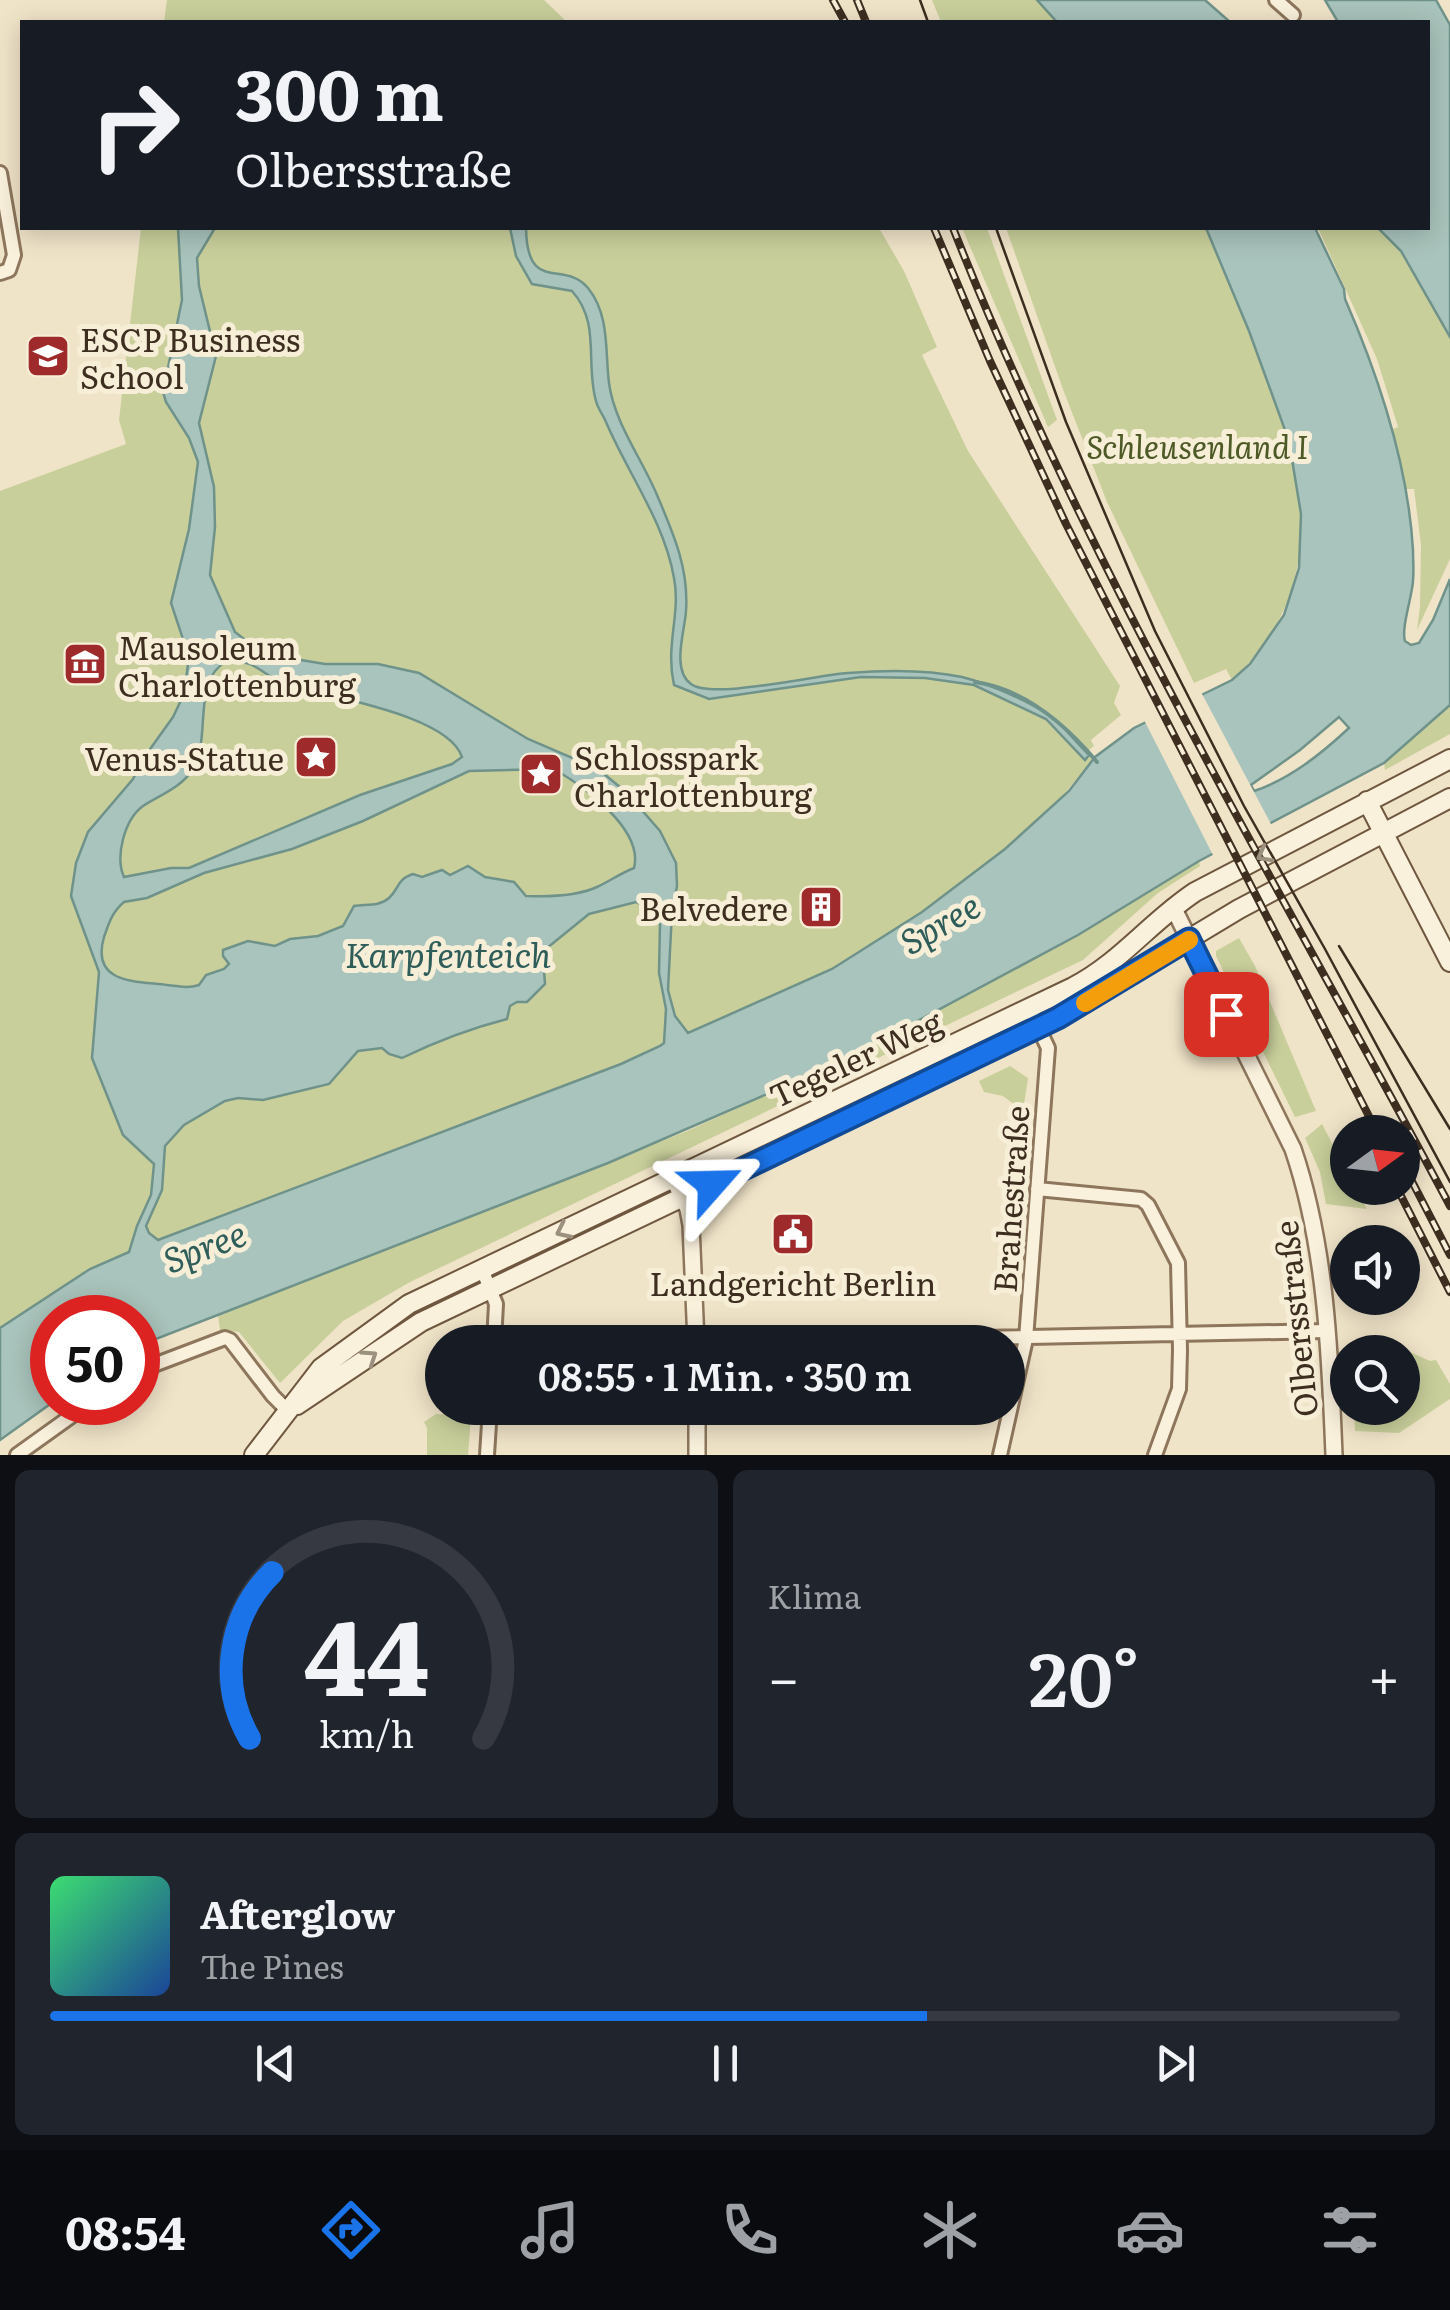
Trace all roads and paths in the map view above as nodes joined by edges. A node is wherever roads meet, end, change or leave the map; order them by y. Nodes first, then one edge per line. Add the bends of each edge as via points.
1 (1276, 0) edge
2 (1293, 16) dead end
3 (0, 173) edge
4 (0, 273) edge
5 (1450, 759) edge
6 (1450, 798) edge
7 (1366, 801) junction
8 (1383, 833) junction
9 (1173, 907) junction
10 (1189, 939) junction
11 (1450, 962) edge
12 (1029, 1008) junction
13 (1038, 1027) junction
14 (673, 1178) junction
15 (1037, 1189) junction
16 (683, 1198) junction
17 (482, 1270) junction
18 (491, 1289) junction
19 (495, 1325) edge
20 (695, 1325) edge
21 (1327, 1331) junction
22 (1180, 1334) junction
23 (1026, 1339) junction
24 (160, 1363) edge
25 (288, 1410) junction
26 (59, 1425) edge
27 (489, 1425) edge
28 (697, 1425) edge
29 (17, 1455) edge
30 (254, 1455) edge
31 (486, 1455) edge
32 (697, 1455) edge
33 (1000, 1455) edge
34 (1155, 1455) edge
35 (1334, 1455) edge

1 - 2 street
3 - 4 street via 14,254 9,270
5 - 7 main road, Tegeler Weg
6 - 8 main road, Tegeler Weg
7 - 8 main road
7 -> 9 main road, Tegeler Weg
8 - 10 main road, Tegeler Weg
8 - 11 main road
9 - 10 street, Olbersstraße
9 - 12 main road, Tegeler Weg via 1099,974
10 - 13 main road, Tegeler Weg
10 - 21 street, Olbersstraße via 1293,1149 1312,1215
12 - 13 street, Brahestraße
12 - 14 main road, Tegeler Weg
13 - 15 street, Brahestraße via 1048,1048
13 - 16 main road, Tegeler Weg
14 - 16 street
14 -> 17 main road, Tegeler Weg
15 - 22 street via 1131,1196 1148,1205 1178,1264
15 - 23 street, Brahestraße
16 - 18 main road, Tegeler Weg
16 - 20 street via 691,1224
17 - 18 street
17 - 25 main road, Tegeler Weg via 410,1304 359,1338 321,1368
18 - 19 street
25 -> 18 main road, Tegeler Weg via 421,1322
21 - 22 street
21 - 35 street, Olbersstraße
22 - 23 street
22 - 34 street via 1178,1389
23 - 33 street, Brahestraße
24 - 25 street via 225,1338
25 - 30 main road, Tegeler Weg
26 - 29 street
27 - 31 street
28 - 32 street

